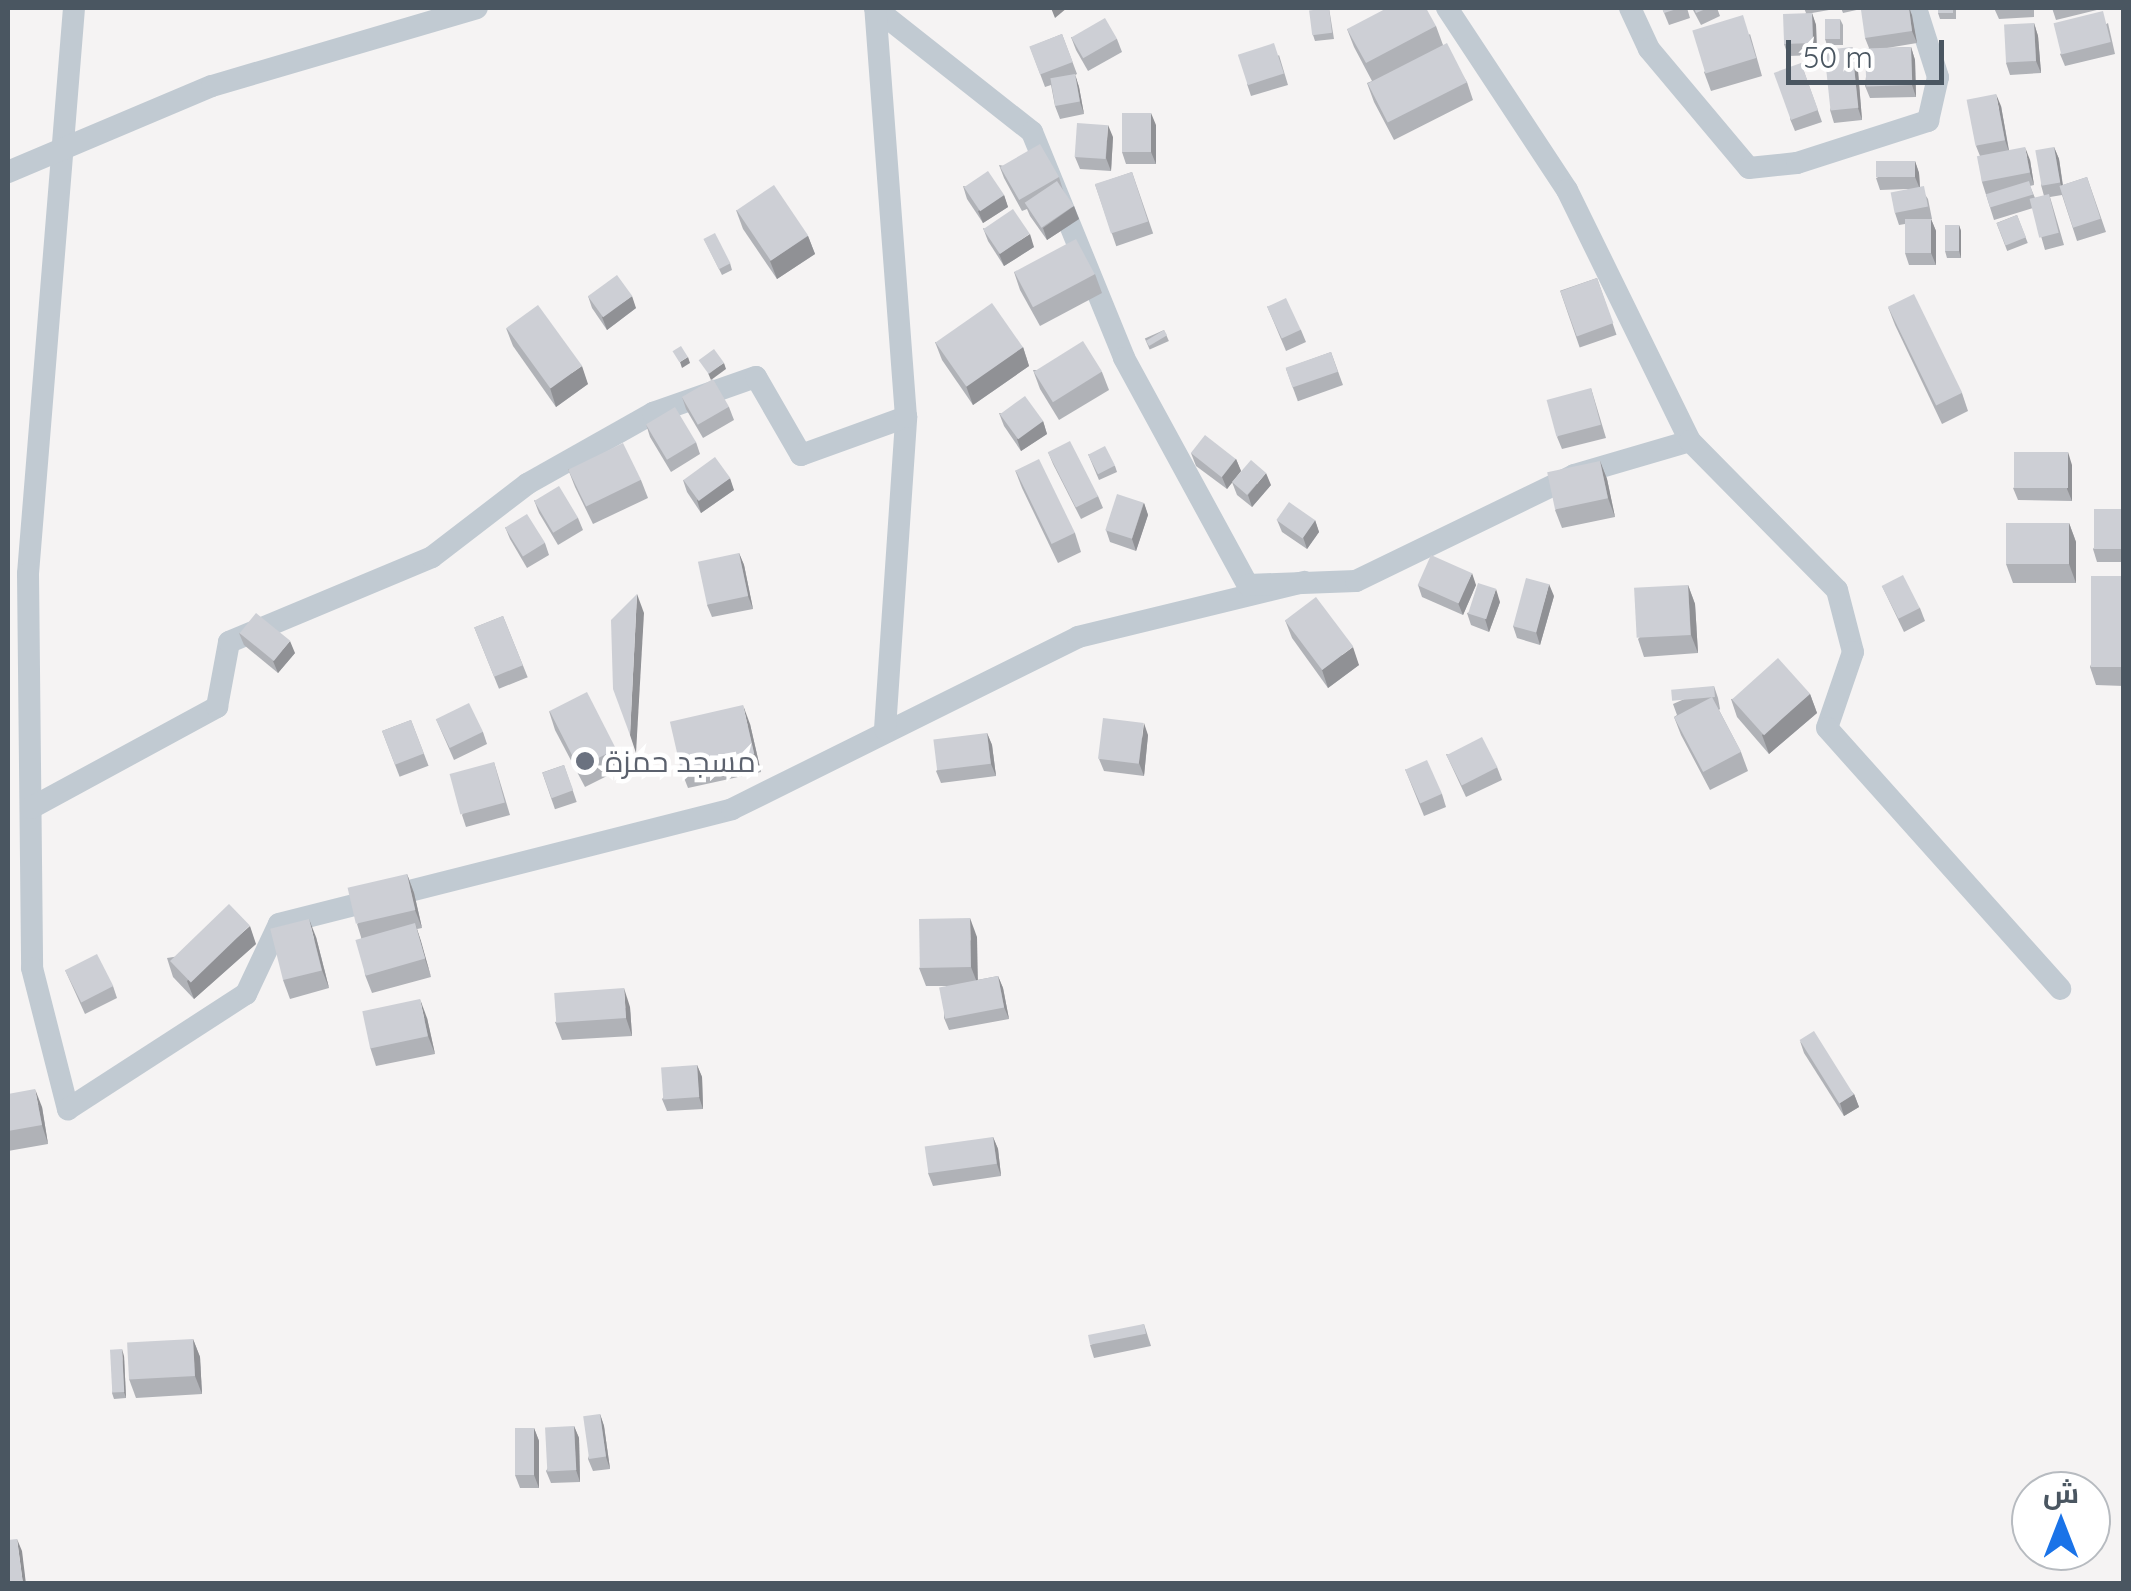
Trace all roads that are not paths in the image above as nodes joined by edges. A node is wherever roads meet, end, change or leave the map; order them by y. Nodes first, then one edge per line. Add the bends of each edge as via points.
1 (74, 8) edge
2 (476, 8) edge
3 (875, 8) edge
4 (1447, 8) edge
5 (1630, 8) edge
6 (1916, 8) edge
7 (66, 148) junction
8 (8, 172) edge
9 (906, 416) junction
10 (1690, 441) junction
11 (1304, 582) junction
12 (885, 729) junction
13 (32, 808) junction
14 (2060, 990) dead end

1 - 7 street
2 - 7 street via 212,86
3 - 9 street
3 - 11 street via 1032,132 1124,358 1248,584
4 - 10 street via 1567,190
5 - 6 street via 1649,49 1749,168 1797,163 1928,121 1938,76
7 - 8 street
7 - 13 street via 28,574
9 - 12 street
9 - 13 street via 801,455 756,376 653,413 527,484 432,556 229,642 218,707
10 - 11 street via 1574,476 1356,581
10 - 14 street via 1837,590 1854,652 1827,728
11 - 12 street via 1078,637
12 - 13 street via 732,809 279,924 246,994 68,1109 32,968

